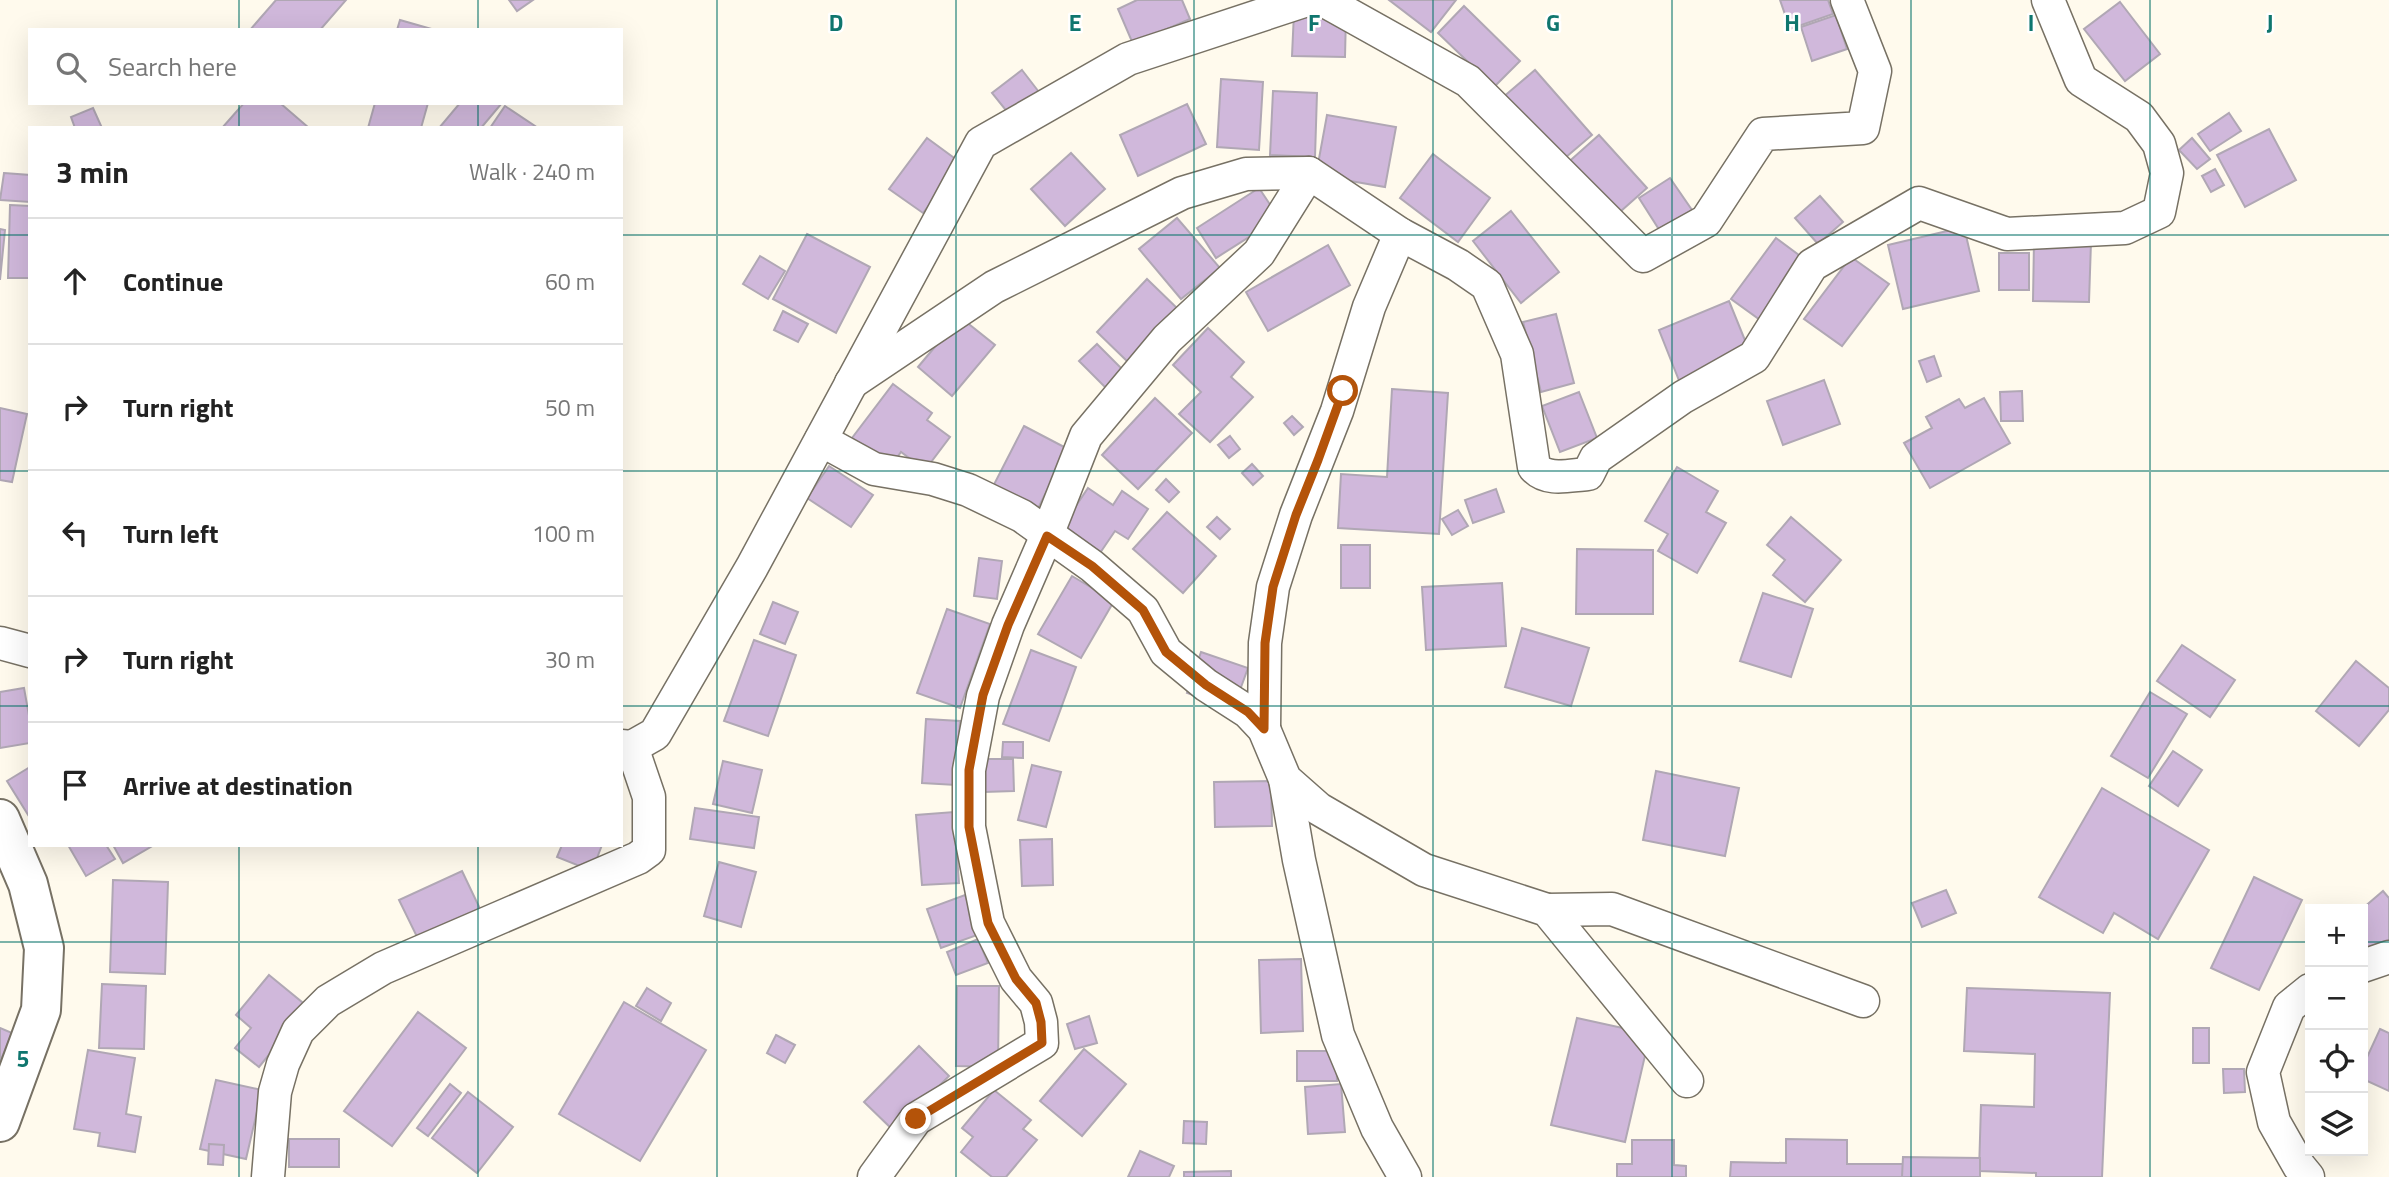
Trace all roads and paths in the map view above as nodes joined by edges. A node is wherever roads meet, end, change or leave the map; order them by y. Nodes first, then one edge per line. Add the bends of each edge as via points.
1 (1307, 0) edge
2 (1322, 0) edge
3 (1846, 0) edge
4 (2048, 0) edge
5 (1310, 173) junction
6 (1400, 234) junction
7 (851, 383) junction
8 (821, 440) junction
9 (1047, 536) junction
10 (0, 643) edge
11 (28, 650) edge
12 (1264, 729) junction
13 (627, 747) edge
14 (1285, 779) junction
15 (0, 819) edge
16 (1548, 910) junction
17 (2389, 957) edge
18 (2368, 964) edge
19 (2305, 994) edge
20 (1863, 1001) dead end
21 (1687, 1081) dead end
22 (0, 1122) edge
23 (268, 1177) edge
24 (874, 1177) edge
25 (1405, 1177) edge
26 (2308, 1177) edge

1 - 7 street via 1128,59 981,143
2 - 3 street via 1468,81 1643,256 1706,221 1763,134 1863,128 1875,71
4 - 6 street via 2081,80 2138,117 2159,144 2166,173 2159,212 2125,229 2007,234 1919,203 1812,265 1754,357 1683,397 1596,458 1588,474 1549,477 1534,467 1517,354 1487,285
5 - 6 street
5 - 7 street via 1246,174 1182,193 994,287
5 - 9 street via 1259,253 1167,339 1086,436
6 - 12 street via 1369,307 1273,587 1265,643
7 - 8 street
8 - 9 street via 874,469 968,490 1022,516
8 - 13 street via 655,734
9 - 12 street via 1092,566 1143,610 1166,652
9 - 24 street via 983,695 969,770 969,827 988,923 1016,979 1036,1003 1042,1043 916,1119
10 - 11 street
12 - 14 street
13 - 23 street via 649,797 649,850 383,968 328,1001 298,1031 283,1065 275,1092
14 - 16 street via 1319,809 1424,870
14 - 25 street via 1338,1035 1377,1128
15 - 22 highway via 28,884 44,948 41,1010
16 - 20 street via 1612,909
16 - 21 street
17 - 18 street
19 - 26 street via 2289,1007 2263,1072 2274,1122

